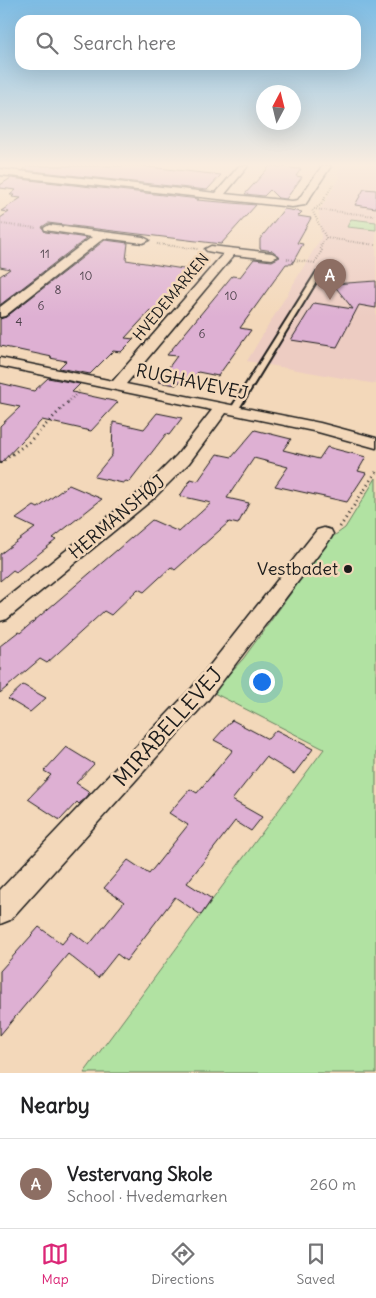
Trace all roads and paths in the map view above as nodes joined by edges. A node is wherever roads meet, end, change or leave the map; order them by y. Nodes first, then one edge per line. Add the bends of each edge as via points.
1 (315, 216) edge
2 (0, 224) edge
3 (49, 228) joint
4 (100, 235) junction
5 (326, 238) junction
6 (143, 240) joint
7 (376, 245) edge
8 (210, 249) joint
9 (231, 251) junction
10 (272, 256) joint
11 (318, 274) dead end
12 (0, 313) edge
13 (0, 362) edge
14 (88, 381) junction
15 (116, 386) junction
16 (228, 409) junction
17 (376, 443) edge
18 (0, 463) edge
19 (376, 472) edge
20 (324, 534) joint
21 (0, 614) edge
22 (0, 910) edge

1 - 5 path
2 - 3 path
3 - 4 street
4 - 6 street
4 - 12 street
5 - 7 path
5 - 10 path via 315,263
6 - 8 path
8 - 9 street, HVEDEMARKEN
9 - 10 street, HVEDEMARKEN
9 - 15 street, HVEDEMARKEN
11 - 16 lane
13 - 14 street, RUGHAVEVEJ
14 - 15 street, RUGHAVEVEJ
14 - 18 path via 29,442
15 - 16 street, RUGHAVEVEJ
16 - 17 street, RUGHAVEVEJ
16 - 21 street, HERMANSHØJ via 148,494
19 - 20 path via 339,528
20 - 22 street, MIRABELLEVEJ via 200,694

